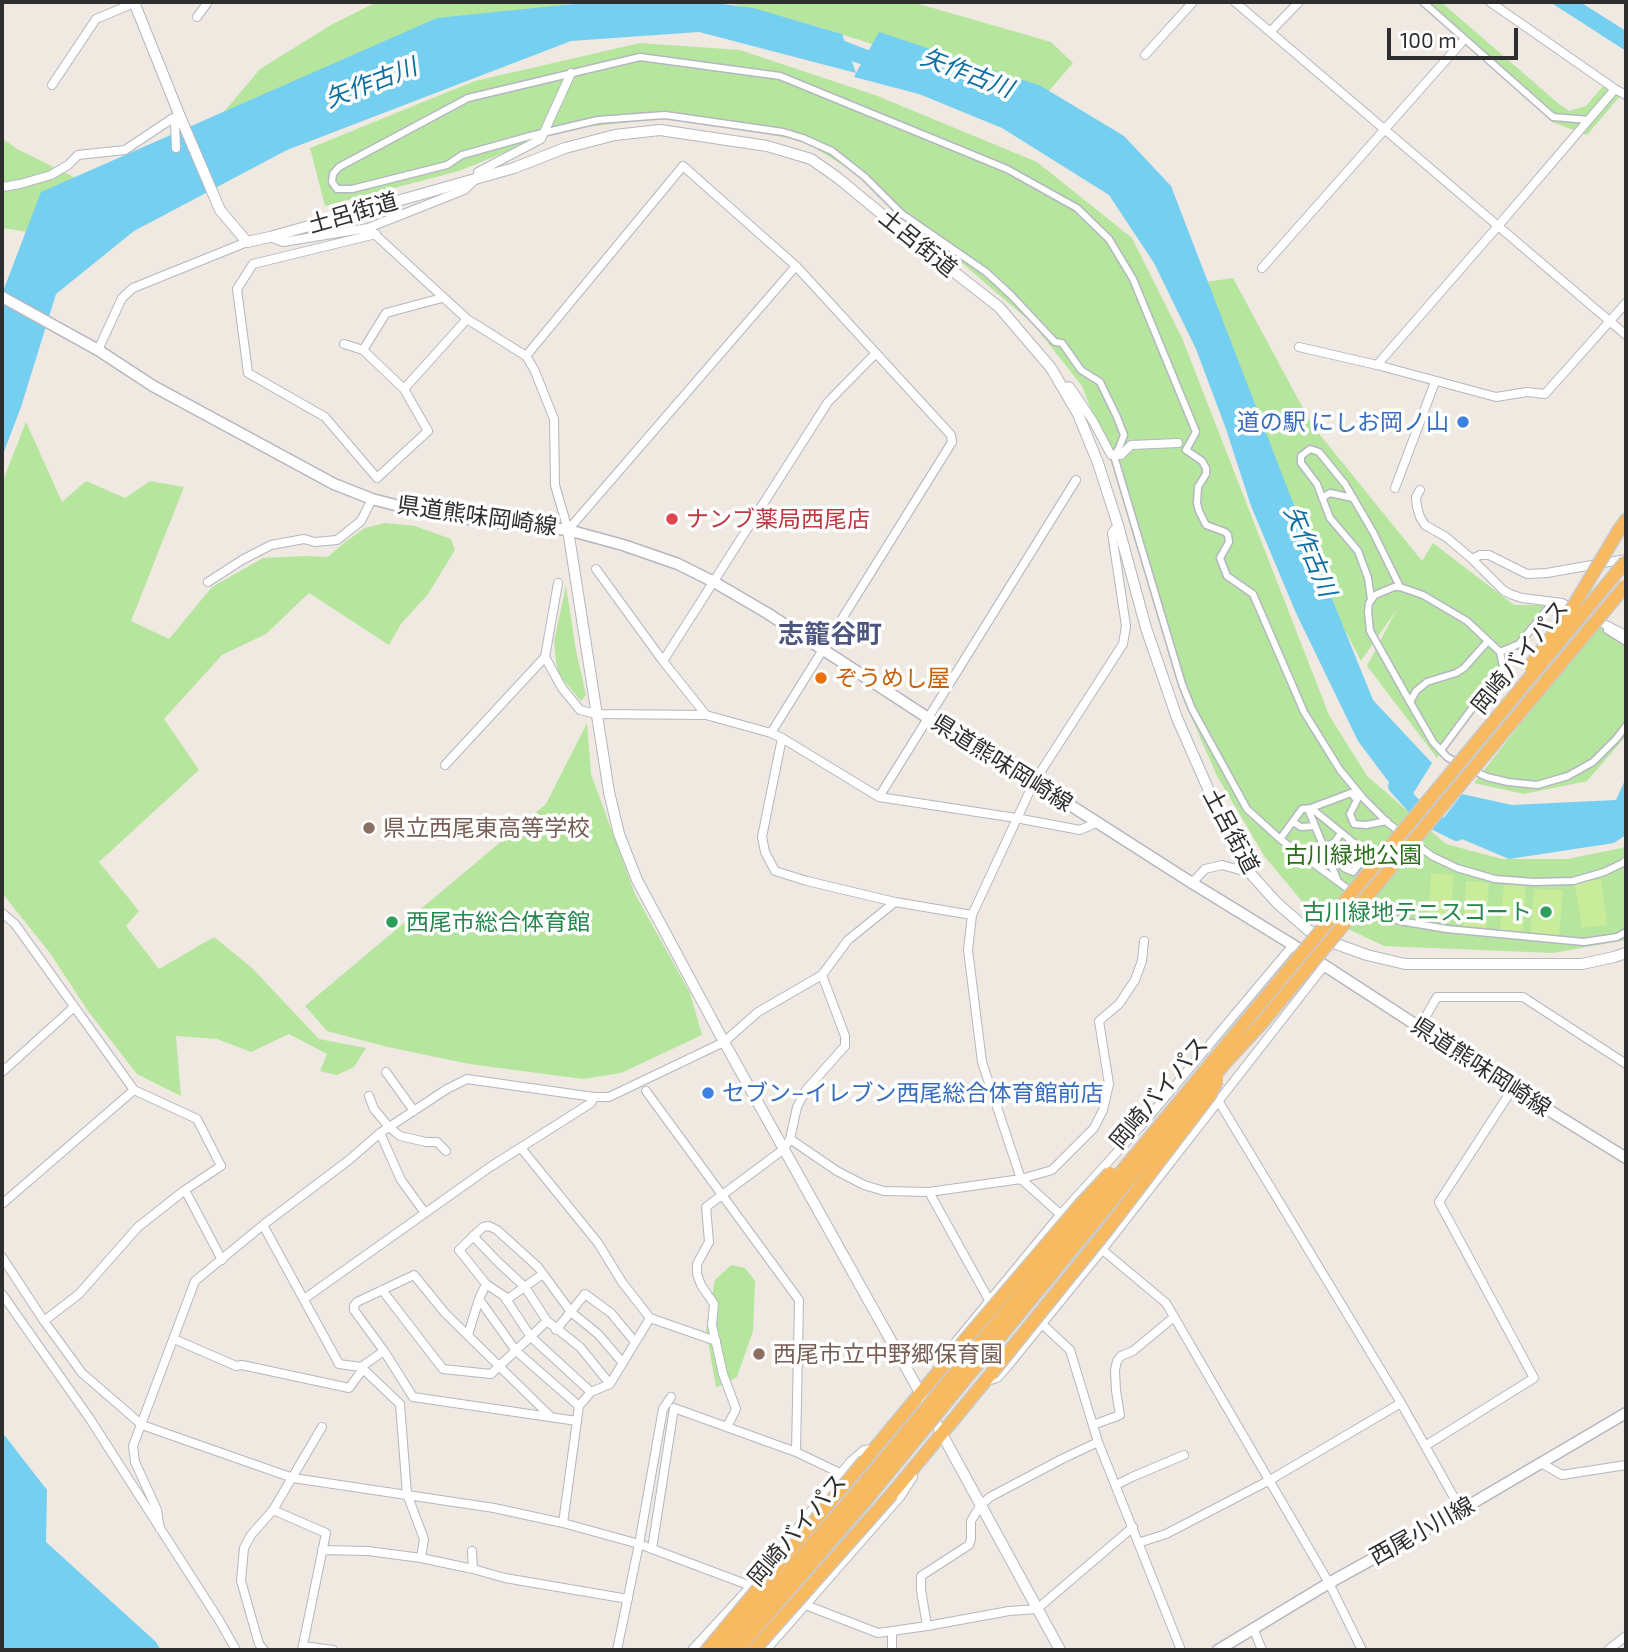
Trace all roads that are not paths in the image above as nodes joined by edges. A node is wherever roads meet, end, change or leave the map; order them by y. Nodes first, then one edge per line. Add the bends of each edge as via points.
1 (134, 2) edge
2 (208, 2) edge
3 (1193, 2) edge
4 (1235, 2) edge
5 (1299, 2) edge
6 (1423, 2) edge
7 (1490, 2) edge
8 (197, 17) dead end
9 (1270, 32) junction
10 (1461, 43) dead end
11 (1145, 55) dead end
12 (571, 74) junction
13 (52, 85) dead end
14 (1615, 89) junction
15 (1626, 94) edge
16 (176, 116) junction
17 (1589, 120) junction
18 (1385, 129) junction
19 (544, 133) junction
20 (176, 148) dead end
21 (477, 178) junction
22 (2, 187) edge
23 (1498, 226) junction
24 (368, 228) junction
25 (376, 234) junction
26 (270, 237) junction
27 (247, 242) junction
28 (796, 266) junction
29 (1262, 268) dead end
30 (2, 298) edge
31 (442, 298) junction
32 (1626, 303) edge
33 (467, 319) junction
34 (1611, 321) junction
35 (1626, 335) edge
36 (344, 344) dead end
37 (1300, 347) dead end
38 (98, 350) junction
39 (363, 350) junction
40 (876, 353) junction
41 (526, 356) junction
42 (1377, 365) junction
43 (1435, 382) junction
44 (1063, 388) junction
45 (404, 390) junction
46 (1178, 443) dead end
47 (1114, 456) junction
48 (1076, 480) dead end
49 (1395, 488) dead end
50 (1420, 490) dead end
51 (1322, 498) junction
52 (1353, 498) junction
53 (372, 499) junction
54 (1118, 525) junction
55 (1623, 525) edge
56 (568, 530) junction
57 (1472, 559) junction
58 (1626, 560) edge
59 (596, 569) dead end
60 (208, 582) dead end
61 (714, 582) junction
62 (558, 583) dead end
63 (1626, 585) edge
64 (1400, 587) junction
65 (1371, 599) junction
66 (1626, 635) edge
67 (1488, 641) junction
68 (1626, 642) edge
69 (823, 650) junction
70 (1500, 652) junction
71 (545, 657) junction
72 (663, 661) junction
73 (1410, 702) junction
74 (597, 714) junction
75 (706, 715) junction
76 (928, 718) junction
77 (1626, 726) edge
78 (771, 733) junction
79 (782, 738) junction
80 (1441, 750) junction
81 (1470, 751) junction
82 (445, 765) dead end
83 (1034, 782) junction
84 (878, 797) junction
85 (1310, 808) junction
86 (1016, 818) junction
87 (1387, 821) junction
88 (1293, 822) junction
89 (1096, 823) junction
90 (1315, 826) junction
91 (1341, 832) junction
92 (1280, 839) junction
93 (1324, 848) junction
94 (1369, 855) dead end
95 (1350, 858) junction
96 (1626, 862) edge
97 (1333, 868) junction
98 (1250, 873) junction
99 (1338, 881) junction
100 (1192, 883) junction
101 (895, 902) junction
102 (2, 913) edge
103 (972, 915) junction
104 (1626, 932) edge
105 (1144, 941) dead end
106 (1293, 945) junction
107 (1626, 953) edge
108 (1324, 966) junction
109 (822, 975) junction
110 (74, 1007) junction
111 (1419, 1028) junction
112 (724, 1042) junction
113 (1225, 1063) junction
114 (1626, 1064) edge
115 (2, 1072) edge
116 (386, 1072) dead end
117 (1194, 1084) junction
118 (1513, 1088) junction
119 (134, 1090) junction
120 (646, 1091) dead end
121 (369, 1096) dead end
122 (594, 1097) junction
123 (1219, 1102) junction
124 (414, 1111) junction
125 (389, 1127) junction
126 (380, 1133) junction
127 (787, 1144) junction
128 (521, 1147) junction
129 (446, 1151) dead end
130 (1626, 1158) edge
131 (1021, 1179) junction
132 (185, 1190) junction
133 (929, 1192) junction
134 (722, 1195) junction
135 (2, 1205) edge
136 (425, 1213) junction
137 (1060, 1215) junction
138 (263, 1226) junction
139 (473, 1236) junction
140 (1102, 1250) junction
141 (2, 1258) edge
142 (222, 1260) junction
143 (543, 1274) junction
144 (486, 1284) junction
145 (525, 1287) junction
146 (382, 1290) junction
147 (2, 1294) edge
148 (304, 1299) junction
149 (479, 1299) junction
150 (506, 1300) junction
151 (989, 1300) junction
152 (570, 1312) junction
153 (1174, 1317) junction
154 (650, 1318) junction
155 (44, 1321) junction
156 (547, 1321) junction
157 (1042, 1324) junction
158 (556, 1330) junction
159 (468, 1335) junction
160 (531, 1337) junction
161 (174, 1339) junction
162 (716, 1341) junction
163 (635, 1342) junction
164 (384, 1351) junction
165 (516, 1351) junction
166 (623, 1363) junction
167 (500, 1367) junction
168 (362, 1368) junction
169 (941, 1368) junction
170 (987, 1378) junction
171 (610, 1384) junction
172 (591, 1392) junction
173 (920, 1394) junction
174 (671, 1397) dead end
175 (1401, 1403) junction
176 (579, 1406) junction
177 (1626, 1413) edge
178 (551, 1417) junction
179 (577, 1421) junction
180 (142, 1425) junction
181 (1093, 1425) junction
182 (322, 1427) dead end
183 (727, 1427) junction
184 (941, 1434) junction
185 (1098, 1442) junction
186 (1424, 1446) junction
187 (875, 1449) junction
188 (796, 1452) junction
189 (1184, 1455) dead end
190 (920, 1460) junction
191 (1541, 1462) junction
192 (1626, 1465) edge
193 (840, 1473) junction
194 (293, 1478) junction
195 (1270, 1480) junction
196 (1116, 1485) junction
197 (407, 1494) junction
198 (981, 1506) junction
199 (272, 1510) junction
200 (1461, 1510) junction
201 (563, 1523) junction
202 (1133, 1527) junction
203 (160, 1529) junction
204 (1138, 1543) junction
205 (639, 1544) junction
206 (652, 1549) junction
207 (322, 1550) junction
208 (472, 1550) dead end
209 (421, 1558) junction
210 (473, 1569) junction
211 (1329, 1583) junction
212 (751, 1586) junction
213 (628, 1599) junction
214 (806, 1605) junction
215 (1037, 1609) junction
216 (927, 1626) junction
217 (1254, 1630) junction
218 (892, 1631) junction
219 (1626, 1636) edge
220 (261, 1648) edge
221 (302, 1648) edge
222 (236, 1650) edge
223 (333, 1650) edge
224 (617, 1650) edge
225 (692, 1650) edge
226 (707, 1650) edge
227 (722, 1650) edge
228 (737, 1650) edge
229 (754, 1650) edge
230 (766, 1650) edge
231 (892, 1650) edge
232 (1060, 1650) edge
233 (1181, 1650) edge
234 (1219, 1650) edge
235 (1262, 1650) edge
236 (1362, 1650) edge
237 (1608, 1650) edge

1 - 13 street via 96,19
1 - 16 street
2 - 8 street
3 - 11 street
4 - 9 street
5 - 9 street
6 - 17 street via 1553,117
7 - 14 street
9 - 18 street
10 - 18 street
12 - 19 street
12 - 19 street via 468,98 339,167 332,182 337,189 352,189 447,165 462,155
12 - 87 street via 640,57 780,76 1007,169 1077,208 1109,239 1133,279 1196,432 1186,450 1202,461 1206,474 1196,503 1206,525 1228,535 1220,558 1227,576 1253,594 1304,712 1340,770
14 - 15 street
14 - 17 street
16 - 20 street
16 - 22 street via 125,150 78,155 51,175
16 - 27 street via 220,210
17 - 23 street
18 - 23 street
18 - 29 street
19 - 21 street via 541,139 478,172
19 - 47 street via 598,120 665,115 783,132 832,151 902,214 986,272 1055,342 1062,343 1081,370 1100,382 1124,435
21 - 24 street via 464,190
21 - 26 street, 土呂街道
21 - 44 street, 土呂街道 via 565,148 660,130 766,146 811,159 999,307
23 - 34 street
23 - 42 street
24 - 25 street
24 - 26 street via 283,242
25 - 31 street
25 - 45 street via 253,264 237,289 248,373 325,417 377,478 428,430
26 - 27 street, 土呂街道
27 - 38 street via 134,288 122,298
28 - 40 street
28 - 41 street via 683,166
28 - 56 street
30 - 38 main road, 県道熊味岡崎線
31 - 33 street
31 - 39 street via 386,313
32 - 34 street
33 - 41 street
33 - 45 street
34 - 35 street
34 - 43 street via 1545,394 1496,397
36 - 39 street
37 - 42 street
38 - 53 main road, 県道熊味岡崎線 via 153,386 334,484
39 - 45 street
40 - 61 street via 828,402
40 - 69 street via 951,435 952,442
41 - 56 street via 554,419 555,485
42 - 43 street
43 - 49 street
44 - 47 street via 1069,386 1073,391
44 - 54 street, 土呂街道 via 1098,463
46 - 47 street via 1131,445
47 - 92 street via 1192,709 1247,809
48 - 76 street
50 - 57 street via 1417,508 1426,525
51 - 52 street via 1330,493
51 - 52 street via 1301,463 1301,456 1310,449 1320,452
51 - 65 street via 1330,518 1358,551
52 - 64 street
53 - 56 main road, 県道熊味岡崎線 via 469,519
53 - 60 street via 361,521 337,540 271,545
54 - 83 street via 1112,533 1126,626 1124,645
54 - 98 street, 土呂街道 via 1177,718
55 - 81 highway, bridge via 1568,615 1470,743
56 - 61 main road, 県道熊味岡崎線 via 678,564
56 - 74 street
57 - 58 street via 1489,555 1527,574
57 - 66 street via 1510,594 1562,603
58 - 81 highway, 岡崎バイパス, bridge
59 - 72 street
61 - 69 main road, 県道熊味岡崎線
61 - 72 street
62 - 71 street
63 - 113 highway, 岡崎バイパス, bridge
64 - 65 street
64 - 67 street via 1467,621
65 - 73 street via 1370,631
67 - 70 street
67 - 73 street via 1464,668 1427,682
68 - 70 street via 1555,605 1519,644
69 - 76 main road, 県道熊味岡崎線
69 - 78 street
70 - 80 street via 1503,667
71 - 74 street via 580,710
71 - 82 street
72 - 75 street
73 - 80 street
74 - 75 street
74 - 112 street via 619,834 637,880
75 - 78 street
76 - 83 main road, 県道熊味岡崎線
76 - 84 street
77 - 80 street via 1593,762 1537,785 1487,777
78 - 79 street
79 - 84 street
79 - 101 street via 762,838 775,871
81 - 117 highway, 岡崎バイパス, bridge
83 - 86 street
83 - 89 main road, 県道熊味岡崎線
84 - 86 street
85 - 87 street via 1351,793 1357,800 1350,814 1354,824
85 - 88 street via 1302,810
85 - 90 street
85 - 91 street
86 - 89 street via 1080,830
86 - 103 street
87 - 96 street via 1432,856 1494,879 1573,881
88 - 90 street
88 - 92 street
89 - 100 main road, 県道熊味岡崎線
90 - 93 street
91 - 93 street
91 - 95 street
92 - 99 street
93 - 97 street
94 - 95 street
95 - 97 street
97 - 99 street
98 - 100 street via 1222,865 1205,869
98 - 107 street, 土呂街道 via 1308,930 1367,955 1405,964 1582,964
99 - 104 street via 1376,913 1400,921 1584,942
100 - 106 main road, 県道熊味岡崎線
101 - 103 street
101 - 109 street via 848,940
102 - 110 street via 15,924
103 - 131 street via 968,950 982,1062
105 - 131 street via 1135,980 1119,1004 1099,1021 1109,1084 1094,1128 1052,1170
106 - 108 main road, 県道熊味岡崎線
106 - 137 street
108 - 111 main road, 県道熊味岡崎線
108 - 123 street
109 - 112 street via 758,1012
109 - 127 street via 845,1046 801,1098
110 - 115 street
110 - 119 street
111 - 114 street via 1437,997 1522,997
111 - 118 main road, 県道熊味岡崎線
112 - 122 street via 609,1097
112 - 127 street
113 - 170 highway, bridge via 1202,1105
113 - 228 highway, 岡崎バイパス, bridge via 865,1502
116 - 124 street
117 - 169 highway, bridge via 1080,1205
117 - 227 highway, 岡崎バイパス, bridge
118 - 130 main road, 県道熊味岡崎線
118 - 186 street via 1439,1202 1534,1378
119 - 132 street via 197,1119 215,1154 221,1166
119 - 135 street
120 - 134 street
121 - 125 street
122 - 124 street via 467,1079
122 - 128 street
123 - 140 street
123 - 175 street
124 - 125 street
125 - 126 street
125 - 129 street via 400,1136 437,1142
126 - 136 street via 401,1180
126 - 138 street
127 - 133 street via 864,1185 884,1191
127 - 134 street
127 - 173 street
128 - 136 street
128 - 154 street via 598,1243
131 - 133 street
131 - 137 street
132 - 142 street
132 - 155 street via 138,1227 79,1294
133 - 151 street
134 - 162 street via 706,1207 709,1242 697,1265 701,1285 714,1304
134 - 188 street via 799,1300
136 - 148 street
137 - 140 street
137 - 151 street
138 - 142 street
138 - 148 street
139 - 143 street via 483,1227 497,1230
139 - 144 street via 459,1250
139 - 145 street
140 - 153 street via 1166,1303
140 - 157 street
141 - 155 street
142 - 161 street via 195,1281
143 - 145 street
143 - 152 street
144 - 149 street
144 - 150 street
145 - 150 street
145 - 156 street
146 - 159 street via 414,1275
146 - 164 street via 357,1302 354,1310
146 - 167 street via 443,1369 491,1374
147 - 203 street
148 - 168 street via 339,1364
149 - 159 street
149 - 165 street
150 - 160 street
151 - 169 street via 945,1355
152 - 158 street
152 - 163 street via 585,1294 611,1313
152 - 166 street via 598,1334
153 - 181 street via 1117,1361 1120,1416
153 - 195 street
154 - 162 street
154 - 163 street
155 - 180 street via 82,1373
156 - 158 street
156 - 160 street
157 - 170 street via 997,1378
157 - 181 street via 1070,1350
158 - 171 street via 580,1347
159 - 167 street
160 - 165 street
160 - 172 street
161 - 168 street via 236,1366 349,1388
161 - 180 street
162 - 183 street via 736,1409
163 - 166 street
164 - 168 street
164 - 178 street via 413,1397
165 - 167 street
165 - 176 street
166 - 171 street
167 - 178 street
168 - 197 street via 400,1404
169 - 173 highway
170 - 184 highway
171 - 172 street
172 - 176 street
173 - 184 street
173 - 187 highway
174 - 205 street via 663,1409
175 - 186 street
175 - 195 street
176 - 179 street
177 - 191 main road, 西尾小川線
178 - 179 street
179 - 201 street
180 - 194 street
180 - 203 street via 133,1446 135,1462 157,1510
181 - 185 street
182 - 194 street
183 - 188 street
183 - 206 street via 674,1408
184 - 190 highway
184 - 198 street
185 - 196 street
185 - 198 street via 990,1497
186 - 200 street
187 - 193 street via 864,1450
187 - 226 highway, bridge
188 - 193 street
189 - 196 street
190 - 214 street via 900,1497
190 - 229 highway, bridge
191 - 192 street via 1562,1475
191 - 200 main road, 西尾小川線
193 - 212 street
194 - 197 street
194 - 199 street
195 - 204 street via 1166,1534
195 - 211 street
196 - 202 street
197 - 201 street
197 - 209 street via 424,1539
198 - 215 street
198 - 216 street via 971,1521 969,1545 921,1576
199 - 207 street via 326,1532
199 - 220 street via 244,1548 241,1581
200 - 211 main road, 西尾小川線
201 - 205 street
202 - 204 street
202 - 215 street
203 - 222 street
204 - 233 street
205 - 206 street
205 - 213 street
206 - 212 street
207 - 209 street
207 - 221 street
208 - 210 street
209 - 210 street
210 - 213 street
211 - 217 main road, 西尾小川線
211 - 236 street
212 - 214 street
212 - 225 street
213 - 224 street
214 - 218 street via 878,1633
214 - 230 street
215 - 216 street
215 - 232 street
216 - 218 street
217 - 234 main road, 西尾小川線
217 - 235 street
218 - 231 street
219 - 237 street
221 - 223 street

